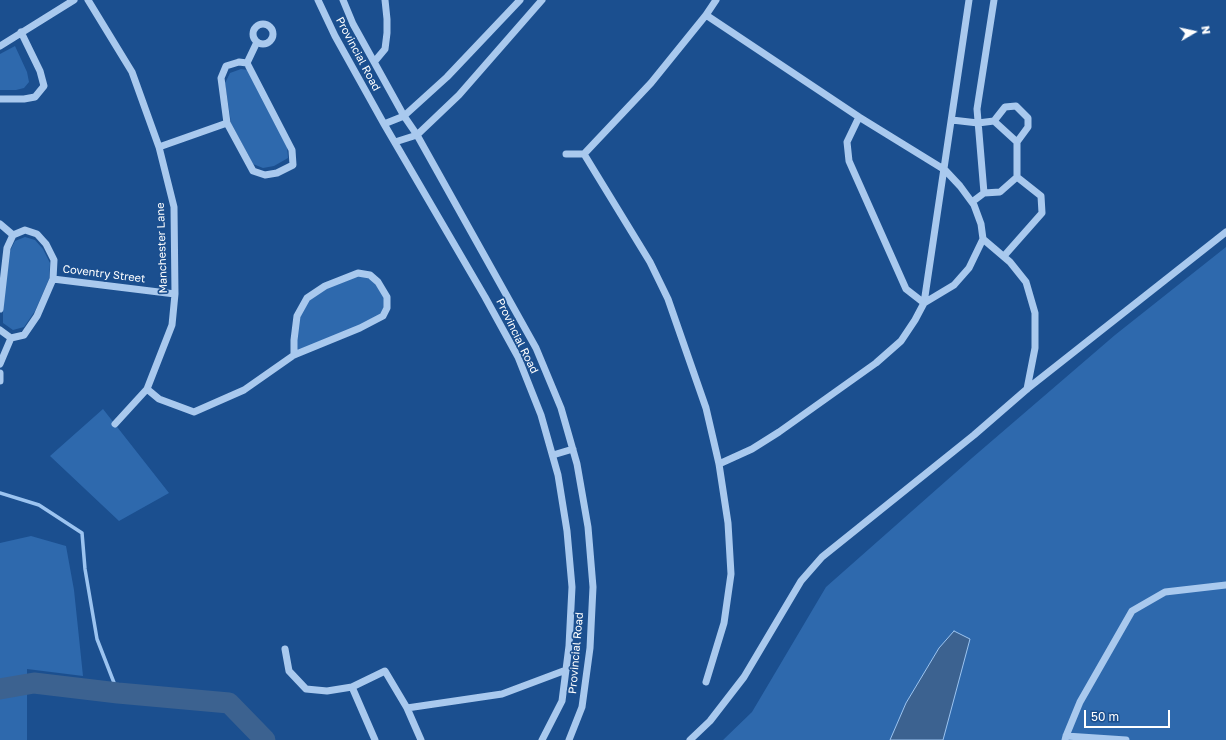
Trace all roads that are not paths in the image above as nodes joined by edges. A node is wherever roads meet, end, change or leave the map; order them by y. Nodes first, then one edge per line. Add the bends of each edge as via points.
1 (74, 0) edge
2 (88, 0) edge
3 (318, 0) edge
4 (343, 0) edge
5 (385, 0) edge
6 (520, 0) edge
7 (542, 0) edge
8 (716, 0) edge
9 (969, 0) edge
10 (994, 0) edge
11 (706, 15) junction
12 (21, 32) junction
13 (257, 42) dead end
14 (0, 46) edge
15 (375, 61) junction
16 (247, 63) junction
17 (0, 99) edge
18 (404, 116) junction
19 (859, 117) junction
20 (952, 120) junction
21 (994, 121) junction
22 (227, 123) junction
23 (978, 123) junction
24 (384, 124) junction
25 (417, 135) junction
26 (395, 142) junction
27 (1017, 142) junction
28 (159, 147) junction
29 (566, 154) dead end
30 (584, 154) junction
31 (945, 170) junction
32 (1018, 177) junction
33 (984, 193) junction
34 (972, 202) junction
35 (0, 224) edge
36 (1226, 232) edge
37 (13, 235) junction
38 (983, 239) junction
39 (3, 247) edge
40 (1004, 256) junction
41 (53, 279) junction
42 (175, 294) junction
43 (924, 303) junction
44 (0, 309) edge
45 (0, 330) edge
46 (11, 338) junction
47 (294, 355) junction
48 (0, 364) edge
49 (0, 374) edge
50 (0, 381) edge
51 (147, 389) junction
52 (1028, 390) junction
53 (115, 424) dead end
54 (573, 449) junction
55 (553, 456) junction
56 (719, 464) junction
57 (1226, 585) edge
58 (285, 649) dead end
59 (566, 670) junction
60 (706, 682) dead end
61 (352, 687) junction
62 (407, 708) junction
63 (1065, 738) edge
64 (375, 740) edge
65 (421, 740) edge
66 (542, 740) edge
67 (569, 740) edge
68 (690, 740) edge
69 (1126, 740) edge

1 - 12 street
2 - 28 street, Manchester Lane via 132,72
3 - 24 street, Provincial Road
4 - 15 street, Provincial Road via 353,24
5 - 15 street via 385,48
6 - 18 street via 447,78
7 - 25 street via 459,95
8 - 11 street
9 - 20 street
10 - 23 street via 977,109
11 - 19 street
11 - 30 street via 651,83
12 - 14 street
12 - 17 street via 40,71 44,86 35,97
13 - 16 street
15 - 18 street, Provincial Road
16 - 22 street via 239,62 226,66 221,78
16 - 22 street via 292,150 293,164 277,173 265,175 253,170
18 - 24 street
18 - 25 street, Provincial Road
19 - 31 street
19 - 43 street via 847,142 849,161 906,289
20 - 23 street
20 - 31 street
21 - 23 street
21 - 27 street
21 - 27 street via 1005,107 1016,106 1028,118 1028,127
22 - 28 street
23 - 33 street
24 - 26 street, Provincial Road
25 - 26 street
25 - 54 street, Provincial Road via 536,348 561,408
26 - 55 street, Provincial Road via 518,357 541,415
27 - 32 street
28 - 42 street, Manchester Lane via 174,207
29 - 30 street
30 - 56 street via 650,262 668,299 706,408
31 - 34 street
31 - 43 street
32 - 33 street via 1000,192
32 - 40 street via 1041,196 1042,214
33 - 34 street
34 - 38 street via 981,224
35 - 37 street
36 - 52 street
37 - 39 street
37 - 41 street, Coventry Street via 25,230 37,234 46,244 54,260
38 - 40 street
38 - 43 street via 970,268 954,285
39 - 44 street
40 - 52 street via 1026,282 1035,313 1035,348
41 - 42 street, Coventry Street
41 - 46 street, Coventry Street via 37,316 24,335
42 - 51 street, Manchester Lane via 172,325
43 - 56 street via 901,341 876,363 780,432 752,449
45 - 46 street
46 - 48 street
47 - 47 street via 383,316 387,308 387,297 378,282 370,275 358,274 325,286 307,298 297,316
47 - 51 street via 244,390 194,412 159,399
49 - 50 street
51 - 53 street, Manchester Lane
52 - 68 street via 822,557 801,581 744,677 710,721
54 - 55 street
54 - 67 street, Provincial Road via 588,527 593,587 590,648 582,707
55 - 59 street, Provincial Road via 567,531 572,587
56 - 60 street via 728,523 731,574 724,623
57 - 63 street via 1165,592 1132,611 1080,702
58 - 61 street via 289,671 306,688 327,691
59 - 62 street via 502,694
59 - 66 street, Provincial Road via 562,701
61 - 62 street via 385,671
61 - 64 street
62 - 65 street
63 - 69 street

